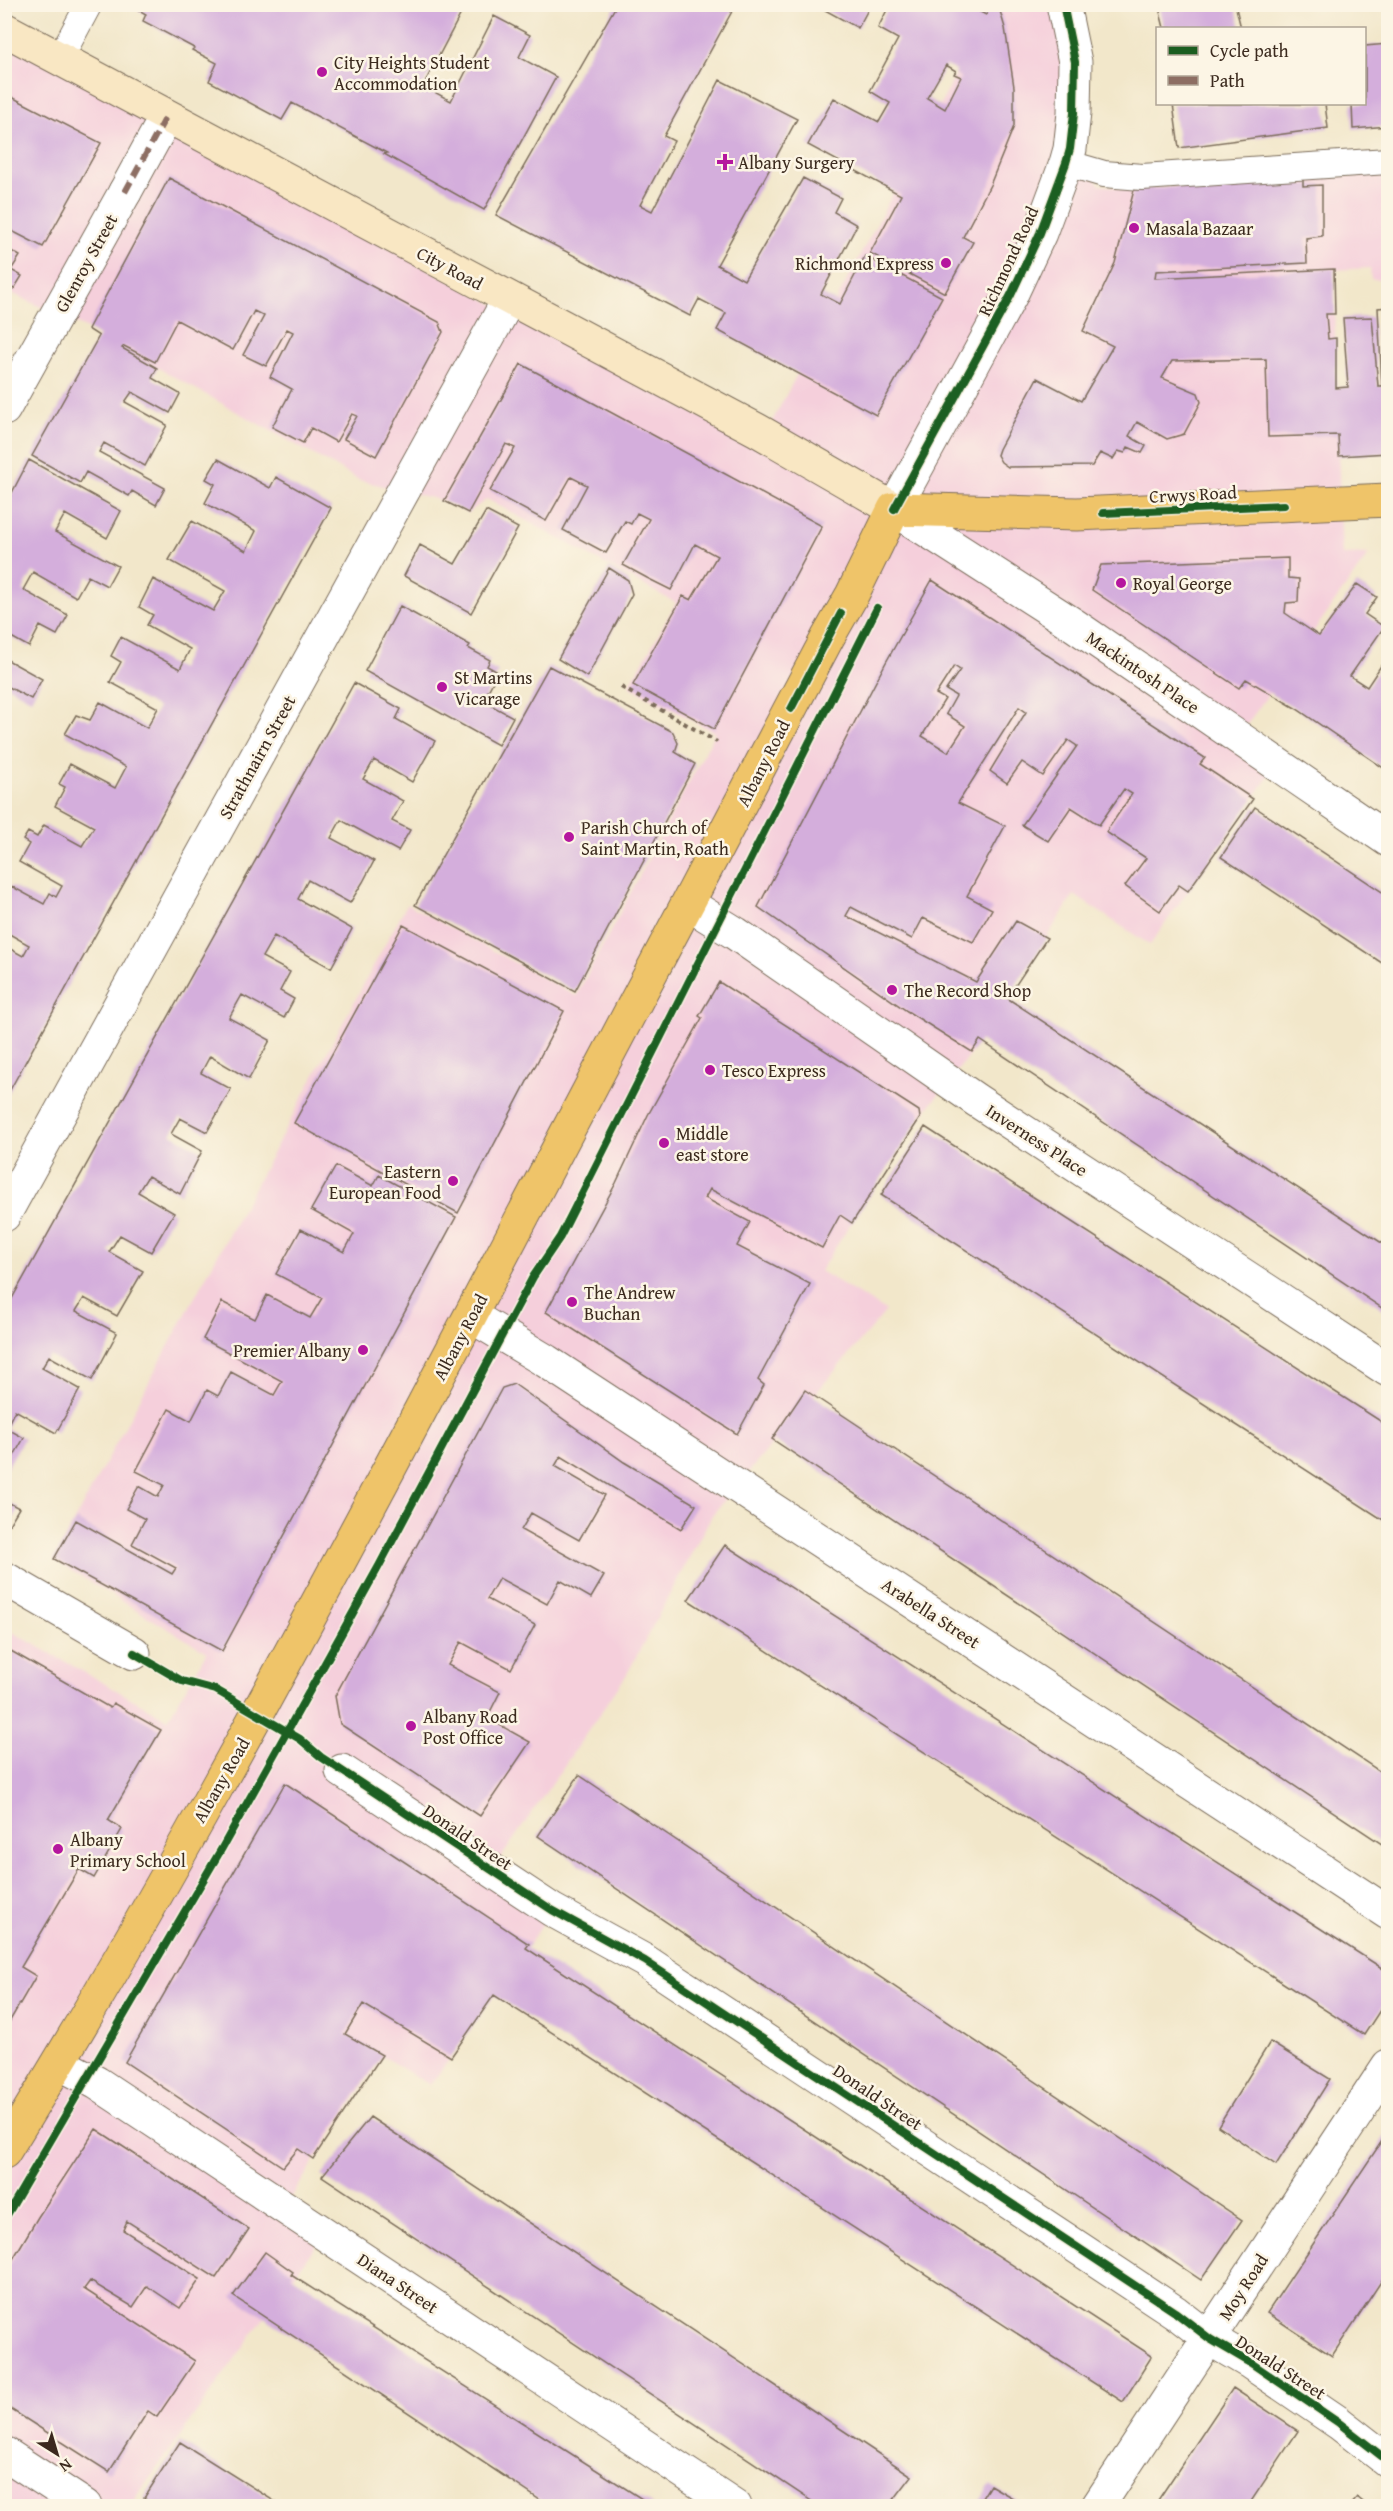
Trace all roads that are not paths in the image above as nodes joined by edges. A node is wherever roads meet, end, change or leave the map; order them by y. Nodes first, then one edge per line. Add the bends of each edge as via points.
1 (89, 4) edge
2 (1063, 4) edge
3 (4, 28) edge
4 (60, 58) junction
5 (166, 117) junction
6 (1389, 161) edge
7 (1066, 163) junction
8 (509, 299) junction
9 (4, 409) edge
10 (1389, 500) edge
11 (894, 509) junction
12 (1389, 840) edge
13 (690, 905) junction
14 (4, 1215) edge
15 (471, 1316) junction
16 (1389, 1370) edge
17 (4, 1578) edge
18 (134, 1653) dead end
19 (342, 1771) dead end
20 (1389, 1913) edge
21 (59, 2063) junction
22 (1389, 2066) edge
23 (4, 2152) edge
24 (1210, 2339) junction
25 (4, 2453) edge
26 (1389, 2461) edge
27 (85, 2506) edge
28 (735, 2506) edge
29 (1098, 2506) edge

1 - 4 lane
2 - 7 street, Richmond Road via 1075,62 1074,113
3 - 4 main road, City Road
4 - 5 main road, City Road
5 - 8 main road, City Road
5 - 9 street, Glenroy Street
6 - 7 lane via 1142,177 1104,174
7 - 11 street, Richmond Road via 1011,295
8 - 11 main road, City Road via 757,430
8 - 14 street, Strathnairn Street
10 - 11 main road, Crwys Road via 1077,514
11 - 12 street, Mackintosh Place via 1074,625
11 - 13 main road, Albany Road
13 - 15 main road, Albany Road
13 - 16 street, Inverness Place via 976,1100
15 - 20 street, Arabella Street via 566,1374
15 - 21 main road, Albany Road via 240,1748
17 - 18 street
19 - 24 street, Donald Street via 552,1910 645,1961
21 - 23 main road, Albany Road
21 - 28 street, Diana Street via 97,2083
22 - 24 street, Moy Road
24 - 26 street, Donald Street via 1251,2363
24 - 29 street, Moy Road
25 - 27 street

